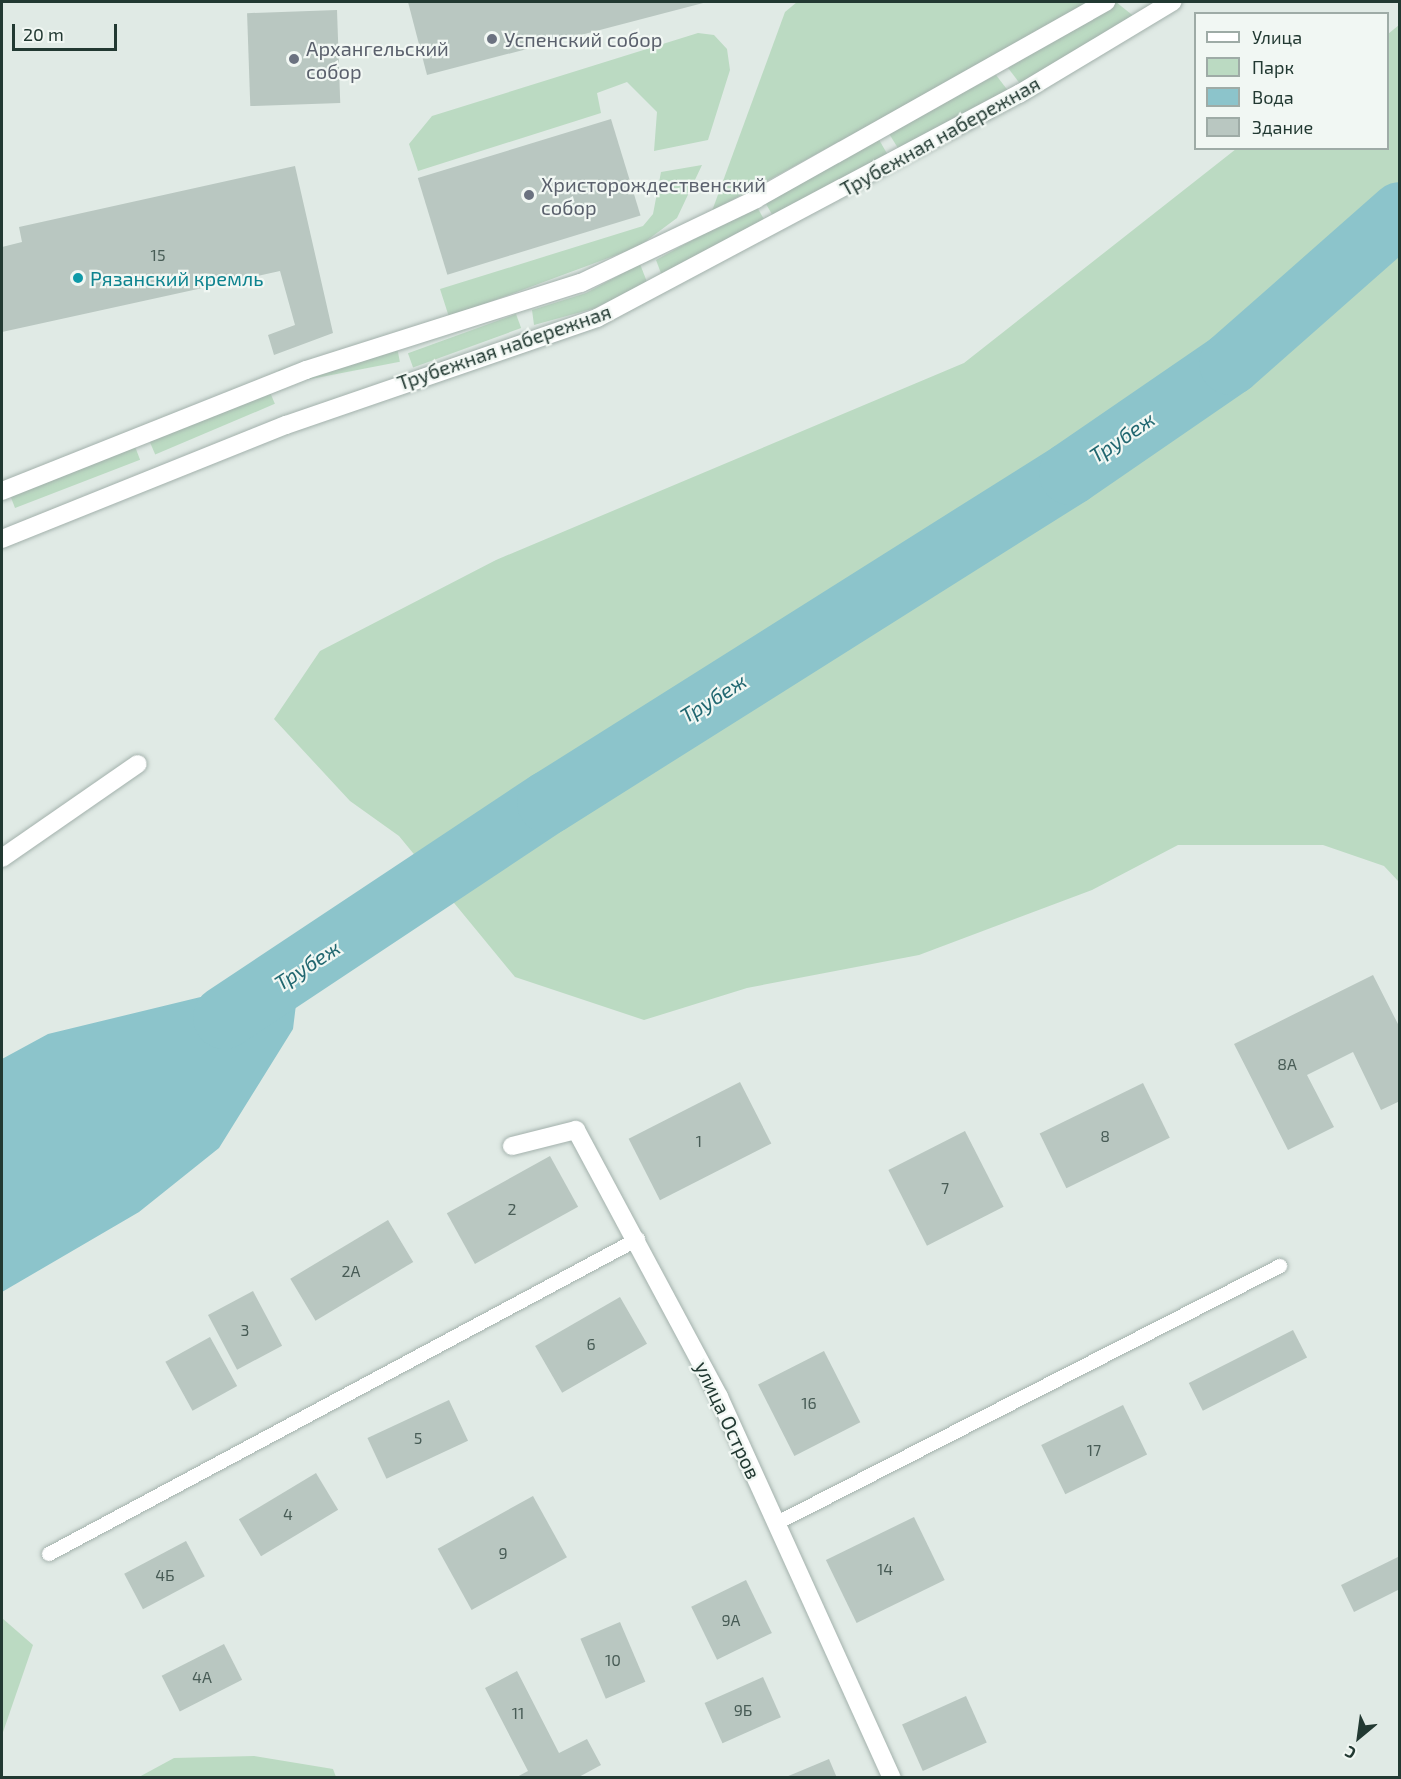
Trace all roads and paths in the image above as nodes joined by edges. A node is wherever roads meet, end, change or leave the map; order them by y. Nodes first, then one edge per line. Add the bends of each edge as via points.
1 (1106, 2) edge
2 (1172, 2) edge
3 (2, 491) edge
4 (2, 539) edge
5 (138, 764) dead end
6 (2, 858) edge
7 (512, 1146) dead end
8 (638, 1239) junction
9 (1280, 1266) dead end
10 (777, 1523) junction
11 (49, 1554) dead end
12 (892, 1778) edge

1 - 3 street, Трубежная набережная via 756,199 581,284 306,370
2 - 4 street, Трубежная набережная via 1019,94 597,318 286,425
5 - 6 street
7 - 8 street, улица Остров via 576,1130
8 - 10 street, улица Остров
8 - 11 lane
9 - 10 lane
10 - 12 street, улица Остров

